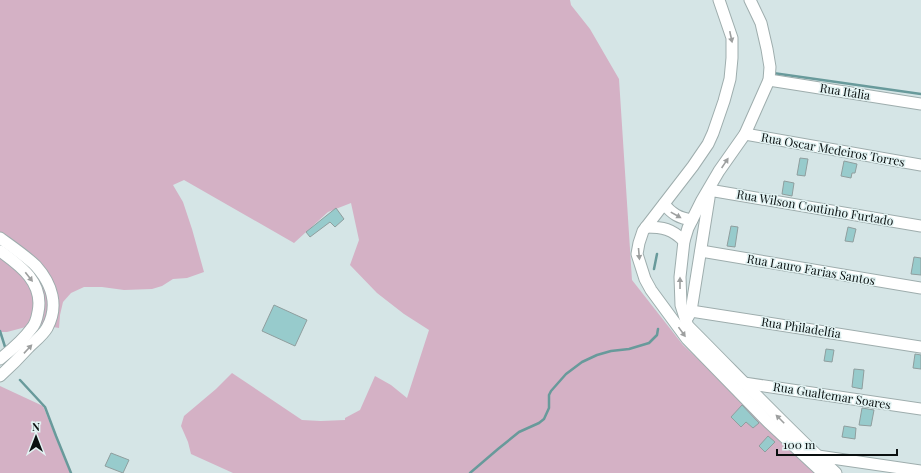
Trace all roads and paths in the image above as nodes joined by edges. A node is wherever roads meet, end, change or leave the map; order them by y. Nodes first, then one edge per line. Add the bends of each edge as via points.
1 (719, 0) edge
2 (750, 0) edge
3 (769, 75) junction
4 (921, 104) edge
5 (745, 134) junction
6 (921, 166) edge
7 (708, 190) junction
8 (664, 204) junction
9 (692, 220) junction
10 (921, 226) edge
11 (646, 228) junction
12 (0, 238) edge
13 (684, 241) junction
14 (0, 251) edge
15 (701, 251) junction
16 (921, 288) edge
17 (688, 316) junction
18 (921, 347) edge
19 (0, 360) edge
20 (0, 376) edge
21 (744, 383) junction
22 (921, 409) edge
23 (818, 456) junction
24 (921, 471) edge
25 (822, 473) edge
26 (836, 473) edge

1 -> 8 street via 732,38 730,79 708,144
2 - 3 street via 761,23
3 - 4 street, Rua Itália
3 - 5 street
5 - 6 street, Rua Oscar Medeiros Torres
7 -> 5 street
7 - 9 street
7 - 10 street, Rua Wilson Coutinho Furtado
7 - 15 street
8 -> 9 street via 676,215
8 - 11 street
9 - 13 street
11 - 13 street via 668,229
11 -> 25 street via 638,243 637,254 651,290 687,339
20 -> 12 street via 46,329 51,319 53,300 51,290 35,265
17 -> 13 street via 681,305 680,291
14 -> 19 street via 34,282 40,299 37,317 31,329
15 - 16 street, Rua Lauro Farias Santos
15 - 17 street
17 - 18 street, Rua Philadelfia
17 - 21 street via 688,326
21 - 22 street, Rua Gualtemar Soares
23 -> 21 street
23 - 24 street
23 - 26 street

